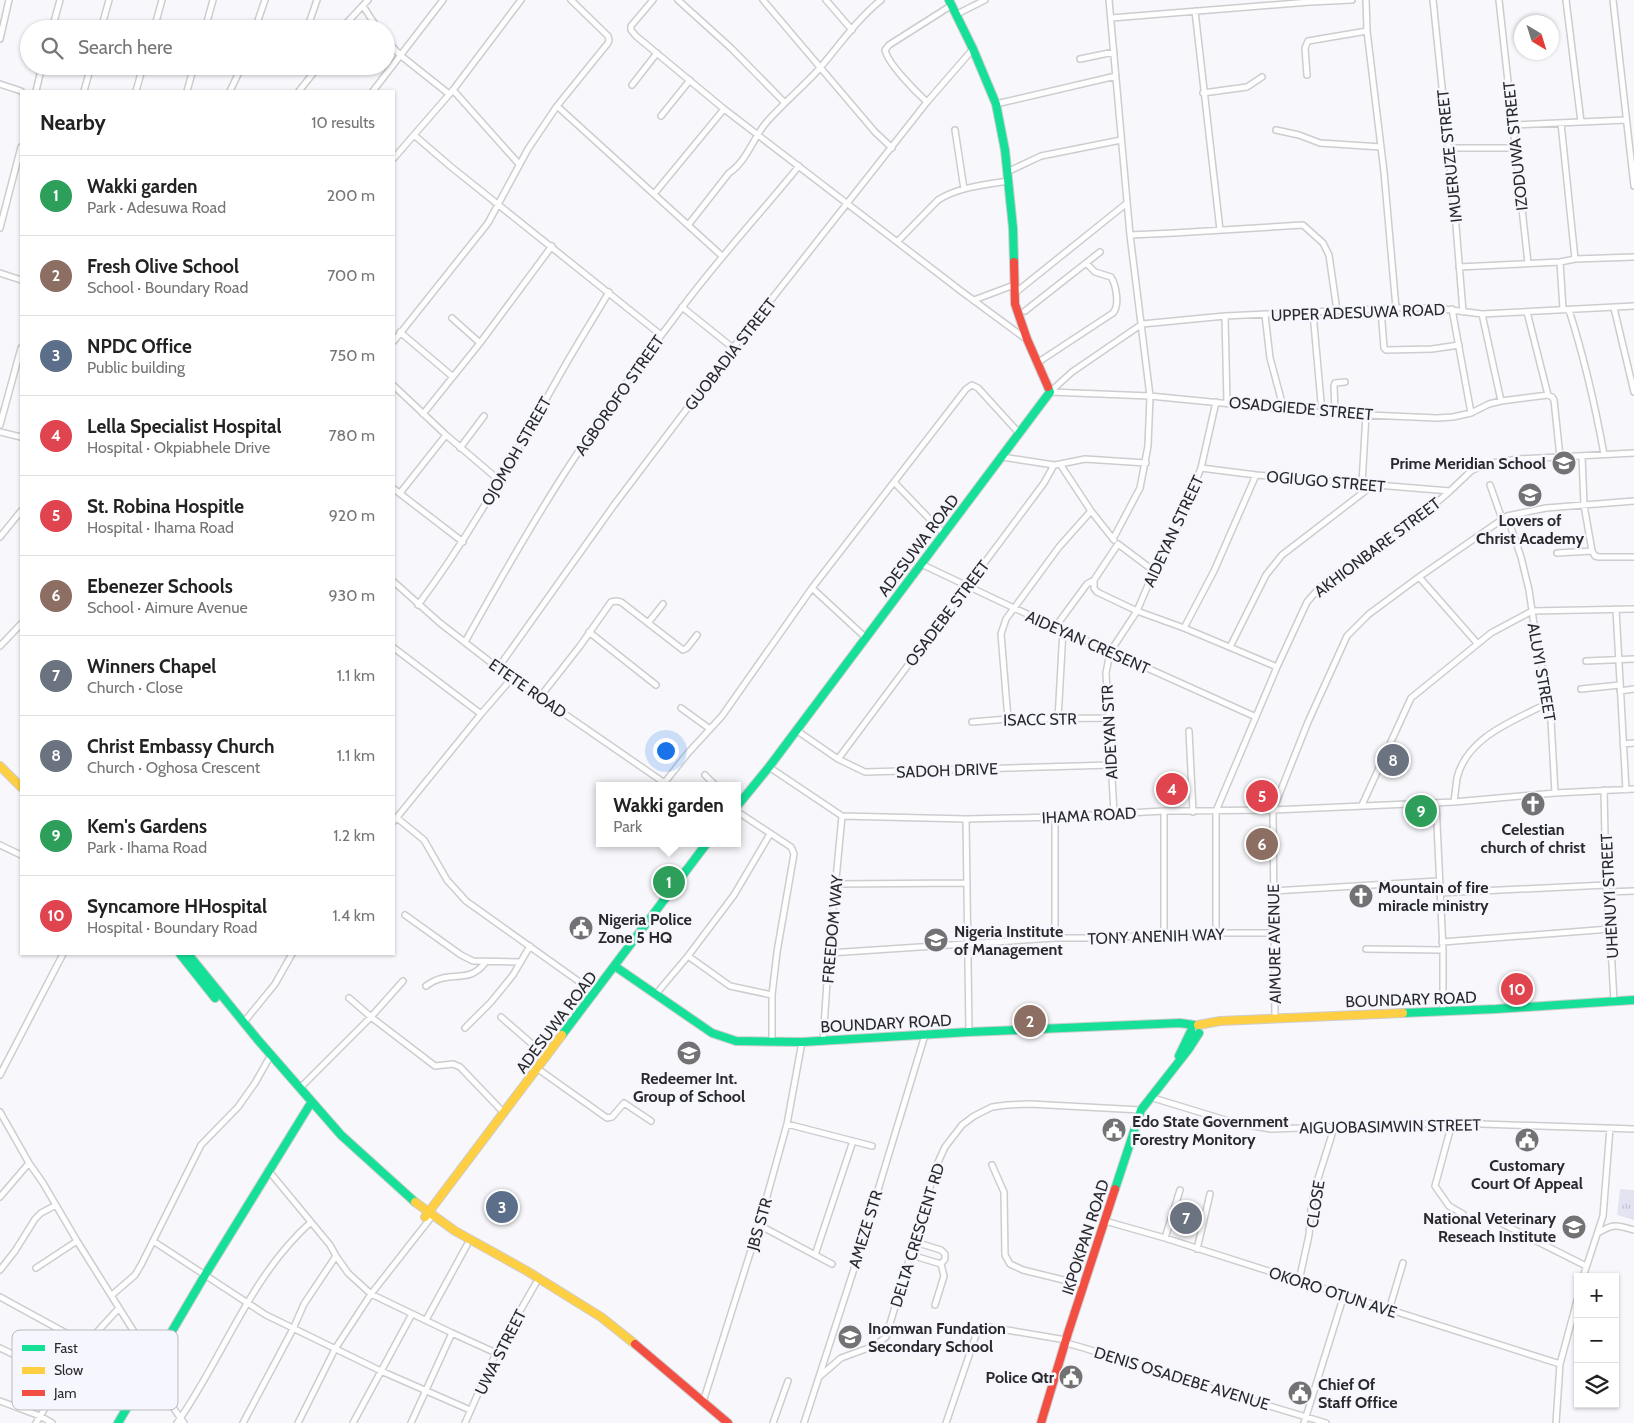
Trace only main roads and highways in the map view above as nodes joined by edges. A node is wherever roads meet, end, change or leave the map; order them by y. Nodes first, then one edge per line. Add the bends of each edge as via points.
1 (950, 3) edge
2 (0, 759) edge
3 (0, 766) edge
4 (20, 779) edge
5 (20, 786) edge
6 (741, 801) edge
7 (704, 847) edge
8 (181, 955) edge
9 (188, 955) edge
10 (192, 963) junction
11 (616, 967) junction
12 (1634, 1000) edge
13 (1195, 1029) junction
14 (309, 1106) junction
15 (429, 1216) junction
16 (172, 1330) edge
17 (126, 1410) edge
18 (118, 1423) edge
19 (716, 1423) edge
20 (728, 1423) edge
21 (1041, 1423) edge

1 - 6 main road, ADESUWA ROAD via 996,104 1013,228 1017,313 1050,392
2 - 4 main road
3 - 5 main road
7 - 11 main road, ADESUWA ROAD
8 - 10 main road
9 - 10 main road
10 - 14 main road via 268,1060
10 - 15 main road via 369,1162
11 - 13 main road, BOUNDARY ROAD via 712,1033 736,1041 802,1042 1180,1023
11 - 15 main road, ADESUWA ROAD
12 - 13 main road, BOUNDARY ROAD via 1220,1021
13 - 21 main road, IKPOKPAN ROAD via 1188,1050 1141,1110
14 - 15 main road via 371,1170
14 - 16 main road
15 - 19 main road via 468,1245 536,1283 621,1339
15 - 20 main road via 601,1317
17 - 18 main road

